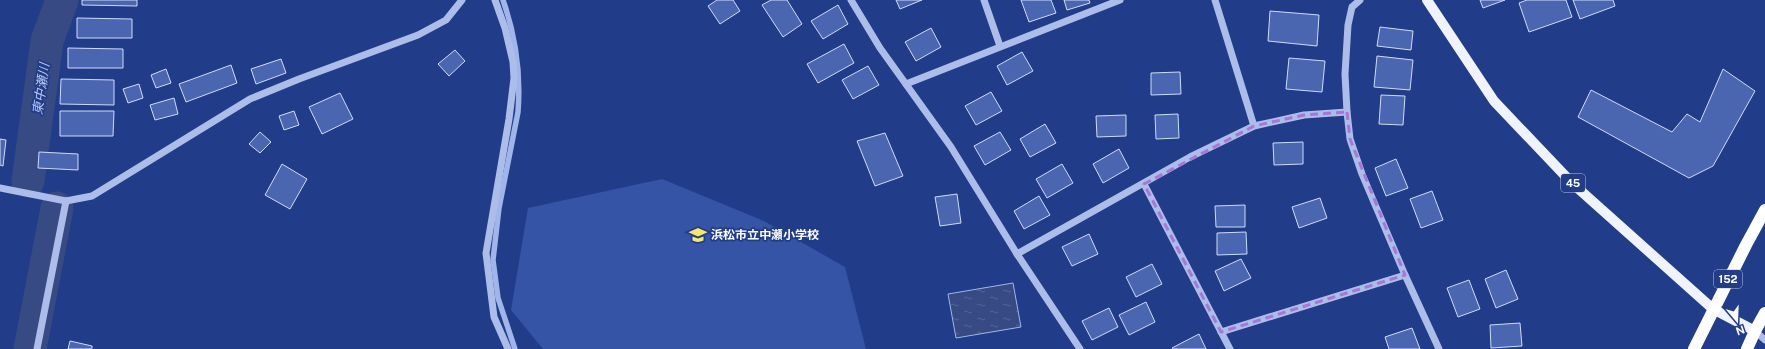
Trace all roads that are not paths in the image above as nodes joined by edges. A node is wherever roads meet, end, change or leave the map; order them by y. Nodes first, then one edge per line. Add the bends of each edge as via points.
1 (462, 0) edge
2 (495, 0) edge
3 (851, 0) edge
4 (984, 0) edge
5 (1120, 0) edge
6 (1215, 0) edge
7 (1360, 0) edge
8 (1427, 0) edge
9 (1104, 3) edge
10 (1000, 46) junction
11 (906, 84) junction
12 (1347, 112) junction
13 (1254, 126) junction
14 (1144, 184) junction
15 (0, 188) edge
16 (66, 201) junction
17 (1765, 210) edge
18 (1017, 254) junction
19 (1405, 275) junction
20 (1713, 309) junction
21 (1765, 313) edge
22 (1221, 332) junction
23 (1754, 332) junction
24 (1765, 340) edge
25 (37, 349) edge
26 (508, 349) edge
27 (1080, 349) edge
28 (1230, 349) edge
29 (1439, 349) edge
30 (1694, 349) edge
31 (1747, 349) edge

1 - 16 street via 446,20 418,35 299,78 250,99 92,196
2 - 26 street via 505,28 514,78 486,253 494,317
3 - 11 street via 880,48
4 - 10 street
5 - 9 street
6 - 13 street
7 - 12 street via 1352,7 1348,25 1345,74
8 - 20 main road, 45 via 1494,101 1572,183
9 - 10 street via 1020,40
10 - 11 street
11 - 18 street via 951,147
12 - 13 street via 1304,115
12 - 19 street via 1350,139 1362,174
13 - 14 street via 1190,157
14 - 18 street
14 - 22 street
15 - 16 street
16 - 25 street
17 - 20 highway, 152
18 - 27 street
19 - 22 street
19 - 29 street
20 - 23 main road, 45
20 - 30 highway, 152
21 - 23 highway
22 - 28 street
23 - 24 street
23 - 31 highway

